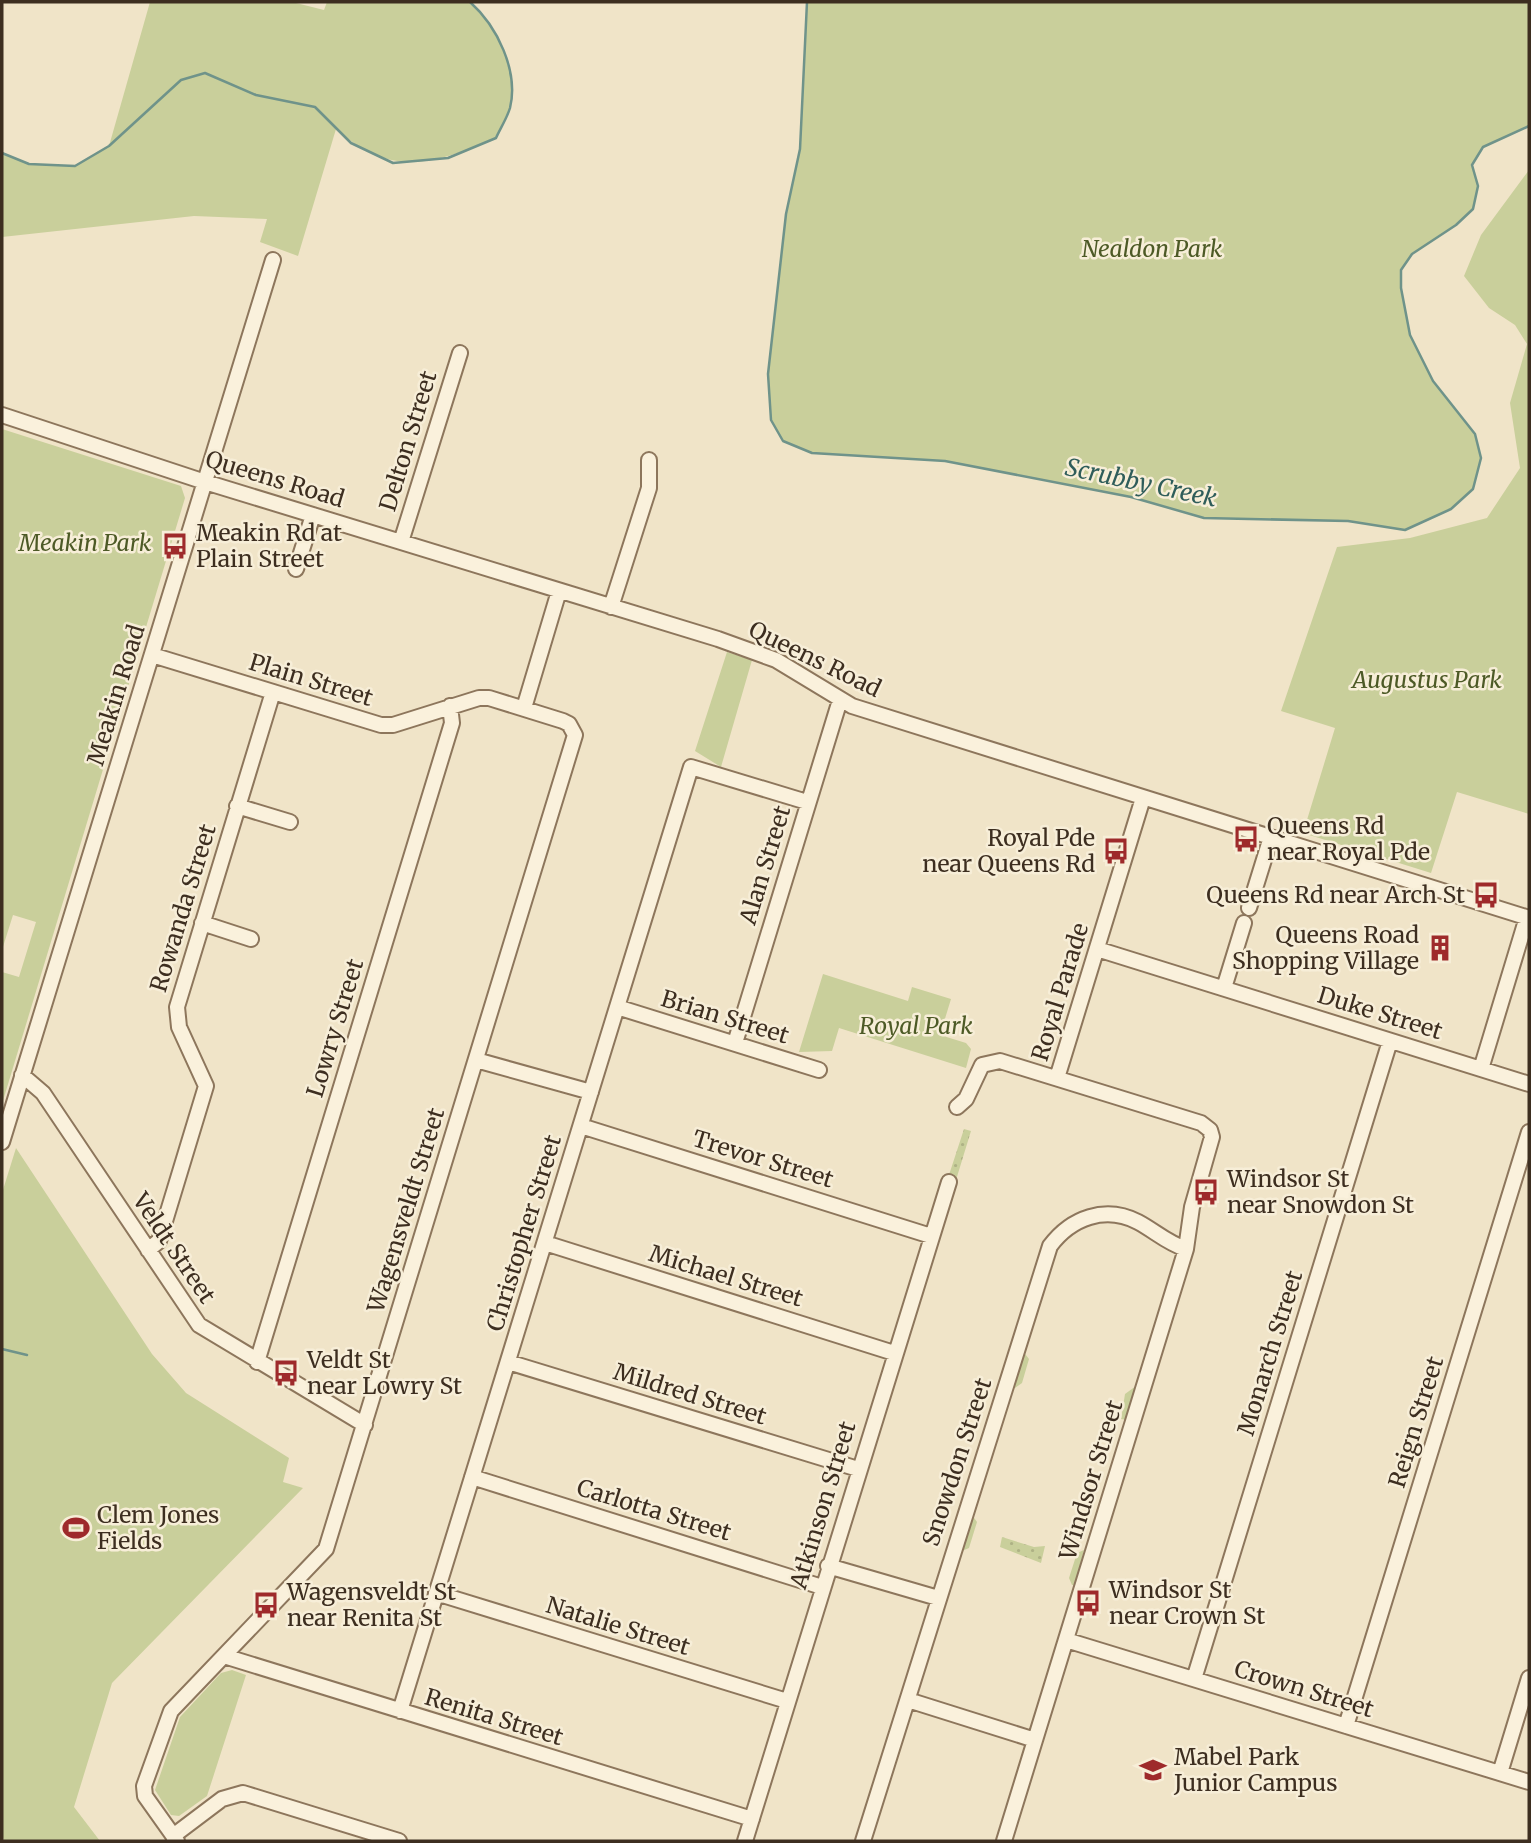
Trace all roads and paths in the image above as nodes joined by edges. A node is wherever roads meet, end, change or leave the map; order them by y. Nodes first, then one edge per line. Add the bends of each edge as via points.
1 (273, 260) dead end
2 (460, 353) dead end
3 (2, 415) edge
4 (649, 460) dead end
5 (205, 482) junction
6 (313, 515) junction
7 (401, 542) junction
8 (296, 569) dead end
9 (559, 591) junction
10 (611, 607) junction
11 (152, 654) junction
12 (273, 692) junction
13 (840, 700) junction
14 (450, 706) junction
15 (524, 708) junction
16 (574, 731) joint
17 (1143, 798) junction
18 (807, 802) junction
19 (237, 806) junction
20 (290, 822) dead end
21 (1271, 837) junction
22 (1249, 908) dead end
23 (1528, 917) edge
24 (201, 923) junction
25 (1244, 923) dead end
26 (251, 939) dead end
27 (1097, 949) junction
28 (1224, 988) junction
29 (617, 1007) junction
30 (1390, 1041) junction
31 (735, 1044) junction
32 (476, 1060) junction
33 (1481, 1069) junction
34 (820, 1070) dead end
35 (22, 1075) junction
36 (1057, 1079) junction
37 (1529, 1084) edge
38 (591, 1092) junction
39 (957, 1107) dead end
40 (581, 1126) junction
41 (1529, 1132) edge
42 (2, 1142) edge
43 (948, 1182) dead end
44 (932, 1236) junction
45 (545, 1243) junction
46 (1186, 1249) junction
47 (148, 1250) junction
48 (894, 1353) junction
49 (257, 1362) junction
50 (508, 1362) junction
51 (365, 1425) junction
52 (858, 1469) junction
53 (472, 1477) junction
54 (828, 1566) junction
55 (822, 1587) junction
56 (436, 1593) junction
57 (938, 1598) junction
58 (1066, 1640) junction
59 (224, 1656) junction
60 (1529, 1678) edge
61 (1194, 1679) junction
62 (908, 1700) junction
63 (787, 1701) junction
64 (400, 1711) junction
65 (1346, 1726) junction
66 (1035, 1740) junction
67 (1500, 1773) junction
68 (1529, 1782) edge
69 (752, 1819) junction
70 (175, 1838) edge
71 (399, 1841) edge
72 (745, 1841) edge
73 (863, 1841) edge
74 (1003, 1841) edge

1 - 5 street, Meakin Road
2 - 7 street, Delton Street
3 - 5 street, Queens Road
4 - 10 street via 649,488
5 - 6 street, Queens Road
5 - 11 street, Meakin Road
6 - 7 street, Queens Road
6 - 8 street
7 - 9 street, Queens Road
9 - 10 street, Queens Road
9 - 15 street
10 - 13 street, Queens Road via 754,651
11 - 12 street, Plain Street
11 - 35 street, Meakin Road
12 - 14 street, Plain Street via 381,725
12 - 19 street, Rowanda Street
13 - 17 street, Queens Road
13 - 18 street, Alan Street
14 - 15 street, Plain Street via 489,698
14 - 49 street, Lowry Street via 452,723
15 - 16 street, Plain Street via 563,721
16 - 32 street, Wagensveldt Street via 575,743
17 - 21 street, Queens Road
17 - 27 street, Royal Parade
18 - 29 street, Christopher Street via 691,767
18 - 31 street, Alan Street
19 - 20 street
19 - 24 street, Rowanda Street
21 - 22 street
21 - 23 street, Queens Road
23 - 33 street
24 - 26 street
24 - 47 street, Rowanda Street via 176,1019 206,1086 159,1241
25 - 28 street
27 - 28 street, Duke Street
27 - 36 street, Royal Parade
28 - 30 street, Duke Street
29 - 31 street, Brian Street
29 - 38 street, Christopher Street
30 - 33 street, Duke Street
30 - 61 street, Monarch Street
31 - 34 street, Brian Street
32 - 38 street
32 - 51 street, Wagensveldt Street
33 - 37 street, Duke Street
35 - 42 street, Meakin Road
35 - 47 street, Veldt Street via 43,1093
36 - 39 street, Royal Parade via 1000,1061 988,1062 976,1072 966,1100
36 - 46 street, Windsor Street via 1210,1130 1211,1147 1192,1207
38 - 40 street, Christopher Street
40 - 44 street, Trevor Street
40 - 45 street, Christopher Street
41 - 65 street, Reign Street
43 - 44 street, Atkinson Street
44 - 48 street, Atkinson Street
45 - 48 street, Michael Street
45 - 50 street, Christopher Street
46 - 57 street, Snowdon Street via 1139,1222 1110,1214 1070,1224 1050,1246
46 - 58 street, Windsor Street
47 - 49 street, Veldt Street via 199,1325
48 - 52 street, Atkinson Street
49 - 51 street, Veldt Street
50 - 52 street, Mildred Street
50 - 53 street, Christopher Street
51 - 59 street, Wagensveldt Street via 326,1549
52 - 54 street, Atkinson Street
53 - 55 street, Carlotta Street
53 - 56 street, Christopher Street
54 - 55 street, Atkinson Street
54 - 57 street
55 - 63 street, Atkinson Street
56 - 63 street, Natalie Street
56 - 64 street, Christopher Street
57 - 62 street, Snowdon Street
58 - 61 street, Crown Street
58 - 66 street, Windsor Street
59 - 64 street, Renita Street
59 - 70 street, Wagensveldt Street via 166,1718 144,1786 147,1801
60 - 67 street
61 - 65 street, Crown Street
62 - 66 street
62 - 73 street, Snowdon Street
63 - 69 street, Atkinson Street
64 - 69 street, Renita Street
65 - 67 street, Crown Street
66 - 74 street, Windsor Street
67 - 68 street, Crown Street
69 - 72 street, Atkinson Street
70 - 71 street via 222,1799 243,1793

